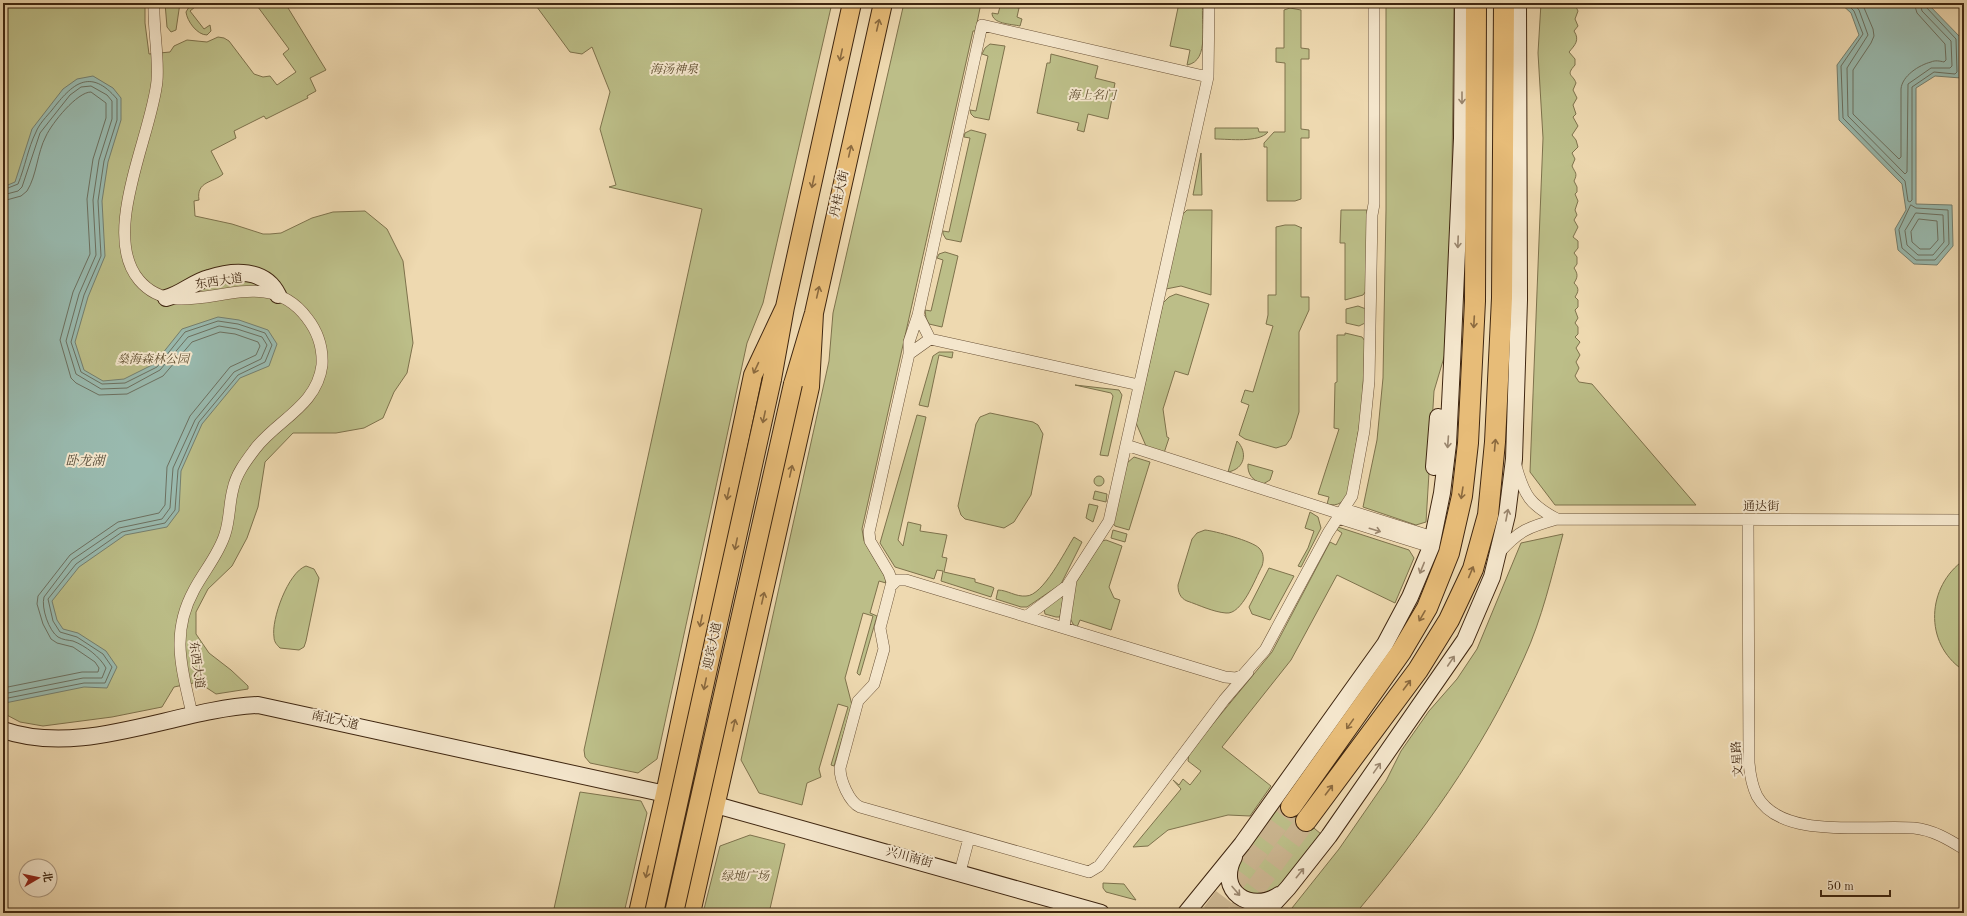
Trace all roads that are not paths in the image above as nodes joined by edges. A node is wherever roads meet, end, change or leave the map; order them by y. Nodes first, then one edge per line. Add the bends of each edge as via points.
1 (154, 3) edge
2 (852, 3) edge
3 (883, 3) edge
4 (1209, 3) edge
5 (1374, 3) edge
6 (1463, 3) edge
7 (1469, 3) edge
8 (1476, 3) edge
9 (1504, 3) edge
10 (1518, 3) edge
11 (1462, 70) junction
12 (1208, 77) junction
13 (1462, 138) junction
14 (1503, 162) junction
15 (278, 295) joint
16 (166, 298) joint
17 (1519, 300) junction
18 (1475, 301) junction
19 (785, 307) junction
20 (814, 313) junction
21 (918, 315) junction
22 (930, 339) junction
23 (909, 354) junction
24 (793, 384) joint
25 (1139, 385) junction
26 (1126, 446) junction
27 (1514, 459) junction
28 (1341, 514) junction
29 (1557, 519) junction
30 (1964, 520) edge
31 (1748, 521) junction
32 (1432, 542) junction
33 (1497, 555) junction
34 (889, 573) junction
35 (906, 580) junction
36 (1071, 581) junction
37 (891, 586) junction
38 (1027, 616) junction
39 (1064, 627) junction
40 (1248, 672) junction
41 (192, 714) junction
42 (3, 730) edge
43 (677, 736) junction
44 (728, 751) junction
45 (664, 794) junction
46 (716, 805) junction
47 (1292, 807) tunnel mouth
48 (1306, 821) tunnel mouth
49 (969, 838) junction
50 (1242, 844) junction
51 (652, 848) junction
52 (1964, 849) edge
53 (704, 859) junction
54 (960, 872) junction
55 (1288, 888) junction
56 (638, 913) edge
57 (654, 913) edge
58 (674, 913) edge
59 (691, 913) edge
60 (1101, 913) edge
61 (1186, 913) edge
62 (1265, 913) edge
63 (1276, 913) edge

1 - 16 street via 157,82 131,183 125,216 126,244 129,264 138,279 154,293
2 -> 19 main road
20 -> 3 main road, 丹桂大街
4 - 12 street
5 - 28 street via 1374,204 1369,381 1352,496
6 - 11 street
7 - 11 street
8 - 18 highway
9 - 14 highway
10 - 17 street
11 -> 13 street
12 - 21 street via 982,25
12 - 25 street
13 - 18 street
13 -> 32 street via 1448,444
14 - 17 street
48 -> 14 highway via 1418,670 1448,620 1473,569 1488,515 1495,442 1502,298
15 - 16 street via 274,286 267,281 245,272 208,278 178,295
15 - 41 street, 东西大道 via 291,301 316,330 321,345 322,365 310,396 301,407 268,434 243,465 233,488 225,534 183,614 179,634 180,657
17 - 27 street
18 -> 47 highway via 1468,443 1462,496 1449,553 1427,608 1401,652
19 -> 43 main road via 753,375
19 -> 57 main road, 迎宾大道, bridge via 772,379
20 - 24 main road, 丹桂大街
44 -> 20 main road via 810,386
21 - 22 street
21 - 23 street via 909,342
22 - 23 street
22 - 25 street
23 - 34 street via 869,532 870,541
24 - 58 main road, 迎宾大道, bridge
25 - 26 street
26 - 28 street
26 - 36 street via 1109,521
27 - 29 street via 1528,497 1540,510
33 -> 27 street via 1507,515
28 - 32 street
28 - 40 street via 1265,650
29 - 31 street, 通达街
29 - 33 street via 1524,530 1511,538
30 - 31 street, 通达街
31 - 52 street, 文星路 via 1749,763 1757,796 1773,813 1792,822 1830,827 1915,828 1941,834
32 -> 50 street via 1410,597 1385,644
55 -> 33 street via 1329,836 1465,640 1492,577
34 - 35 street
34 - 37 street
35 - 37 street via 897,580
35 - 38 street
36 - 38 street via 1064,590
36 - 39 street
37 - 49 street via 880,628 884,649 874,684 858,701 840,776 852,802 860,808
38 - 39 street
39 - 40 street via 1225,676 1240,677
40 - 49 street via 1099,866 1093,870 1083,871
41 - 42 street, 南北大道 via 103,735 31,738
41 - 45 street, 南北大道 via 258,705
43 - 44 main road via 678,748 684,762 694,771 710,771 717,768
43 - 45 main road
44 - 46 main road
45 - 46 street, 南北大道
45 - 51 main road
46 - 53 main road
46 - 54 street, 兴川南街
49 - 54 street
50 -> 55 street via 1228,874 1234,892 1252,902 1261,903 1272,900
50 - 61 street
51 - 53 main road via 663,832 671,828 686,827 697,834
51 -> 56 main road
53 - 59 main road
54 - 60 street, 兴川南街
55 - 62 street
55 - 63 street

